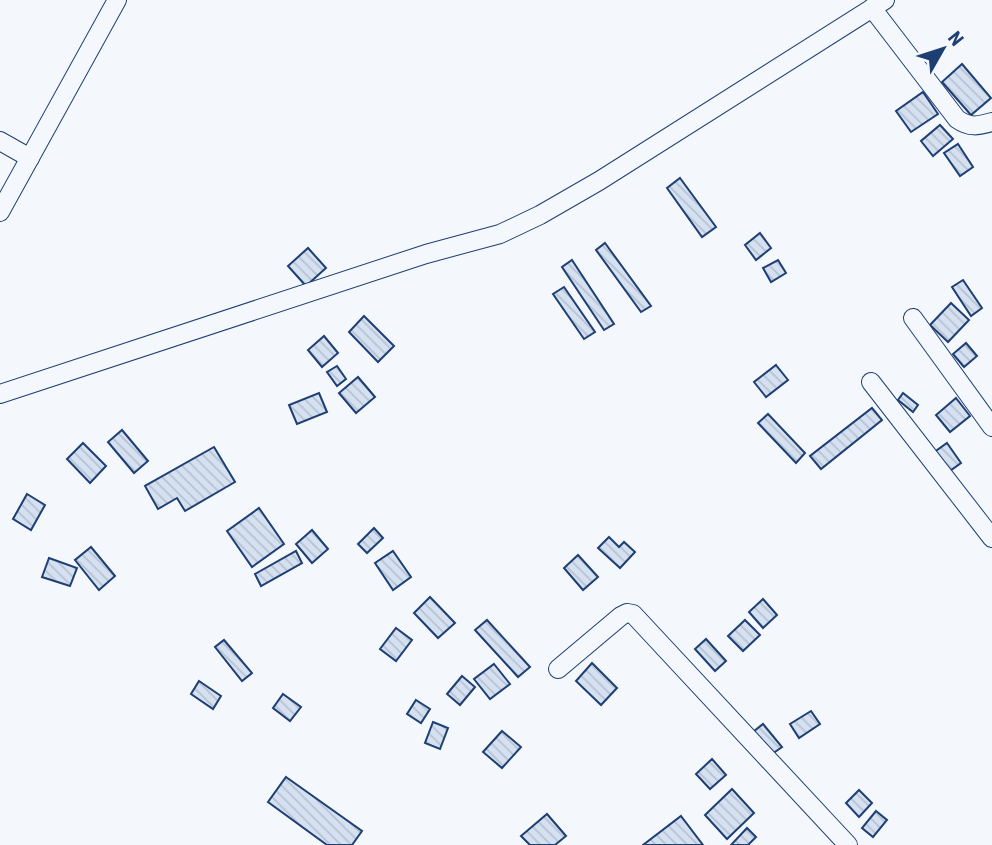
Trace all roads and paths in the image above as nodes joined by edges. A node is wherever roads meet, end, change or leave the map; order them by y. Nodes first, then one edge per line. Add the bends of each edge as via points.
1 (117, 0) edge
2 (879, 4) edge
3 (992, 122) edge
4 (0, 141) edge
5 (30, 158) junction
6 (0, 212) edge
7 (913, 318) dead end
8 (871, 382) dead end
9 (0, 394) edge
10 (992, 427) edge
11 (992, 538) edge
12 (558, 669) dead end
13 (848, 845) edge

1 - 5 street
2 - 3 street via 957,120 970,126
2 - 9 street via 599,181 500,234 426,254
4 - 5 street
5 - 6 street
7 - 10 street
8 - 11 street
12 - 13 street via 621,616 633,614

